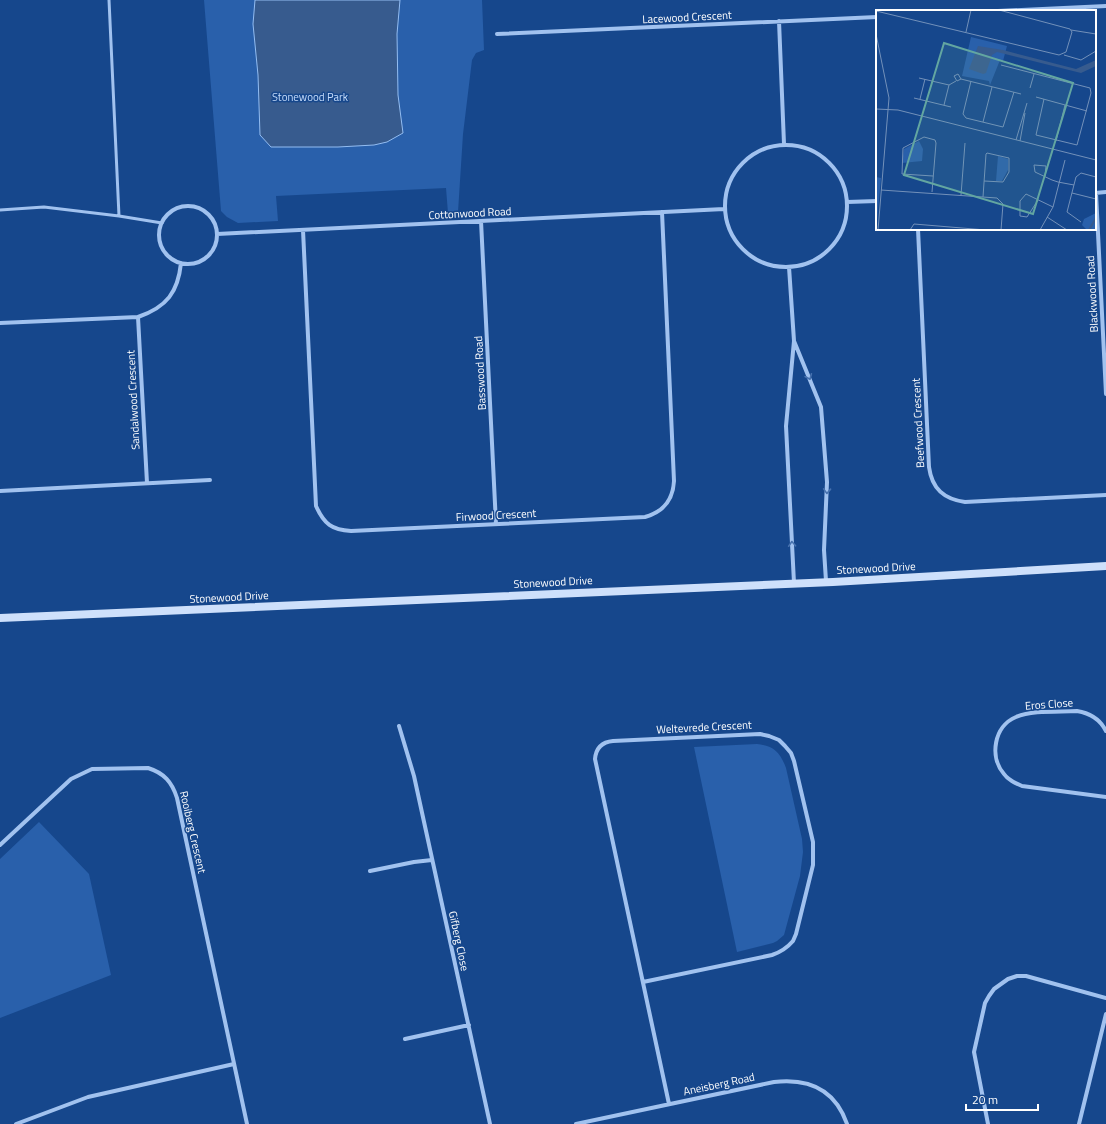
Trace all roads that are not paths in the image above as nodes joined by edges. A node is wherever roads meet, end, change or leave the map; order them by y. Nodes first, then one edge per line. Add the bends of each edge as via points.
1 (109, 0) edge
2 (1106, 6) edge
3 (1020, 10) edge
4 (876, 17) edge
5 (779, 21) junction
6 (497, 34) dead end
7 (784, 144) junction
8 (1106, 192) edge
9 (1096, 193) edge
10 (876, 201) edge
11 (847, 202) junction
12 (0, 210) edge
13 (724, 210) junction
14 (1096, 211) edge
15 (662, 212) junction
16 (119, 216) junction
17 (481, 221) junction
18 (162, 223) junction
19 (303, 230) junction
20 (918, 230) edge
21 (217, 234) junction
22 (181, 263) junction
23 (789, 267) junction
24 (138, 317) junction
25 (0, 323) edge
26 (794, 341) junction
27 (1106, 394) edge
28 (210, 480) dead end
29 (146, 483) junction
30 (0, 491) edge
31 (1106, 495) edge
32 (496, 524) junction
33 (1106, 566) edge
34 (826, 581) junction
35 (794, 583) junction
36 (0, 618) edge
37 (399, 726) dead end
38 (1106, 731) edge
39 (1106, 797) edge
40 (0, 845) edge
41 (432, 860) junction
42 (370, 871) dead end
43 (643, 982) junction
44 (1106, 998) edge
45 (1106, 1014) edge
46 (469, 1025) junction
47 (405, 1039) dead end
48 (234, 1064) junction
49 (670, 1104) junction
50 (16, 1124) edge
51 (247, 1124) edge
52 (490, 1124) edge
53 (576, 1124) edge
54 (847, 1124) edge
55 (988, 1124) edge
56 (1079, 1124) edge

1 - 16 lane
2 - 3 street
4 - 5 street, Lacewood Crescent
5 - 6 street, Lacewood Crescent
5 - 7 street
7 - 11 street via 814,151 827,160 838,172
7 - 13 street via 768,147 740,164 725,193
8 - 9 street
10 - 11 street
11 - 23 street via 846,218 841,233 832,246 820,257 805,264
12 - 16 lane via 44,207
13 - 15 street, Cottonwood Road
13 - 23 street via 734,240 744,252 758,261 773,266
14 - 27 street, Blackwood Road
15 - 17 street, Cottonwood Road
15 - 32 street, Firwood Crescent via 674,481 671,497 661,510 645,517
16 - 18 lane
17 - 19 street, Cottonwood Road
17 - 32 street, Basswood Road
18 - 21 street via 175,209 184,206 194,207 210,216
18 - 22 street via 159,233 164,252
19 - 21 street, Cottonwood Road
19 - 32 street, Firwood Crescent via 316,506 320,516 334,528 351,532
20 - 31 street, Beefwood Crescent via 929,467 934,485 948,498 966,502
21 - 22 street via 216,245 202,261 192,264
22 - 24 street via 176,288 170,297 151,312
23 - 26 street
24 - 25 street
24 - 29 street, Sandalwood Crescent
26 -> 34 street via 821,407 827,482 824,550
35 -> 26 street via 786,426
28 - 29 street
29 - 30 street
33 - 34 street, Stonewood Drive
34 - 35 street, Stonewood Drive
35 - 36 street, Stonewood Drive
37 - 41 street, Gifberg Close via 414,776
38 - 39 street, Eros Close via 1098,720 1084,712 1024,714 1014,717 1005,724 998,734 995,755 1004,774 1022,786
40 - 48 street, Rooiberg Crescent via 70,779 92,769 148,768 164,774 175,789
41 - 42 street
41 - 46 street, Gifberg Close
43 - 43 street, Weltevrede Crescent via 595,759 599,747 608,741 760,734 778,740 786,746 794,761 814,850 811,873 793,941 781,952 772,955
43 - 49 street, Weltevrede Crescent
44 - 55 street via 1026,976 1008,979 994,989 985,1003 974,1052
45 - 56 street
46 - 47 street
46 - 52 street, Gifberg Close
48 - 50 street via 88,1097
48 - 51 street, Rooiberg Crescent
49 - 53 street, Aneisberg Road
49 - 54 street, Aneisberg Road via 774,1082 801,1081 825,1092 840,1108

